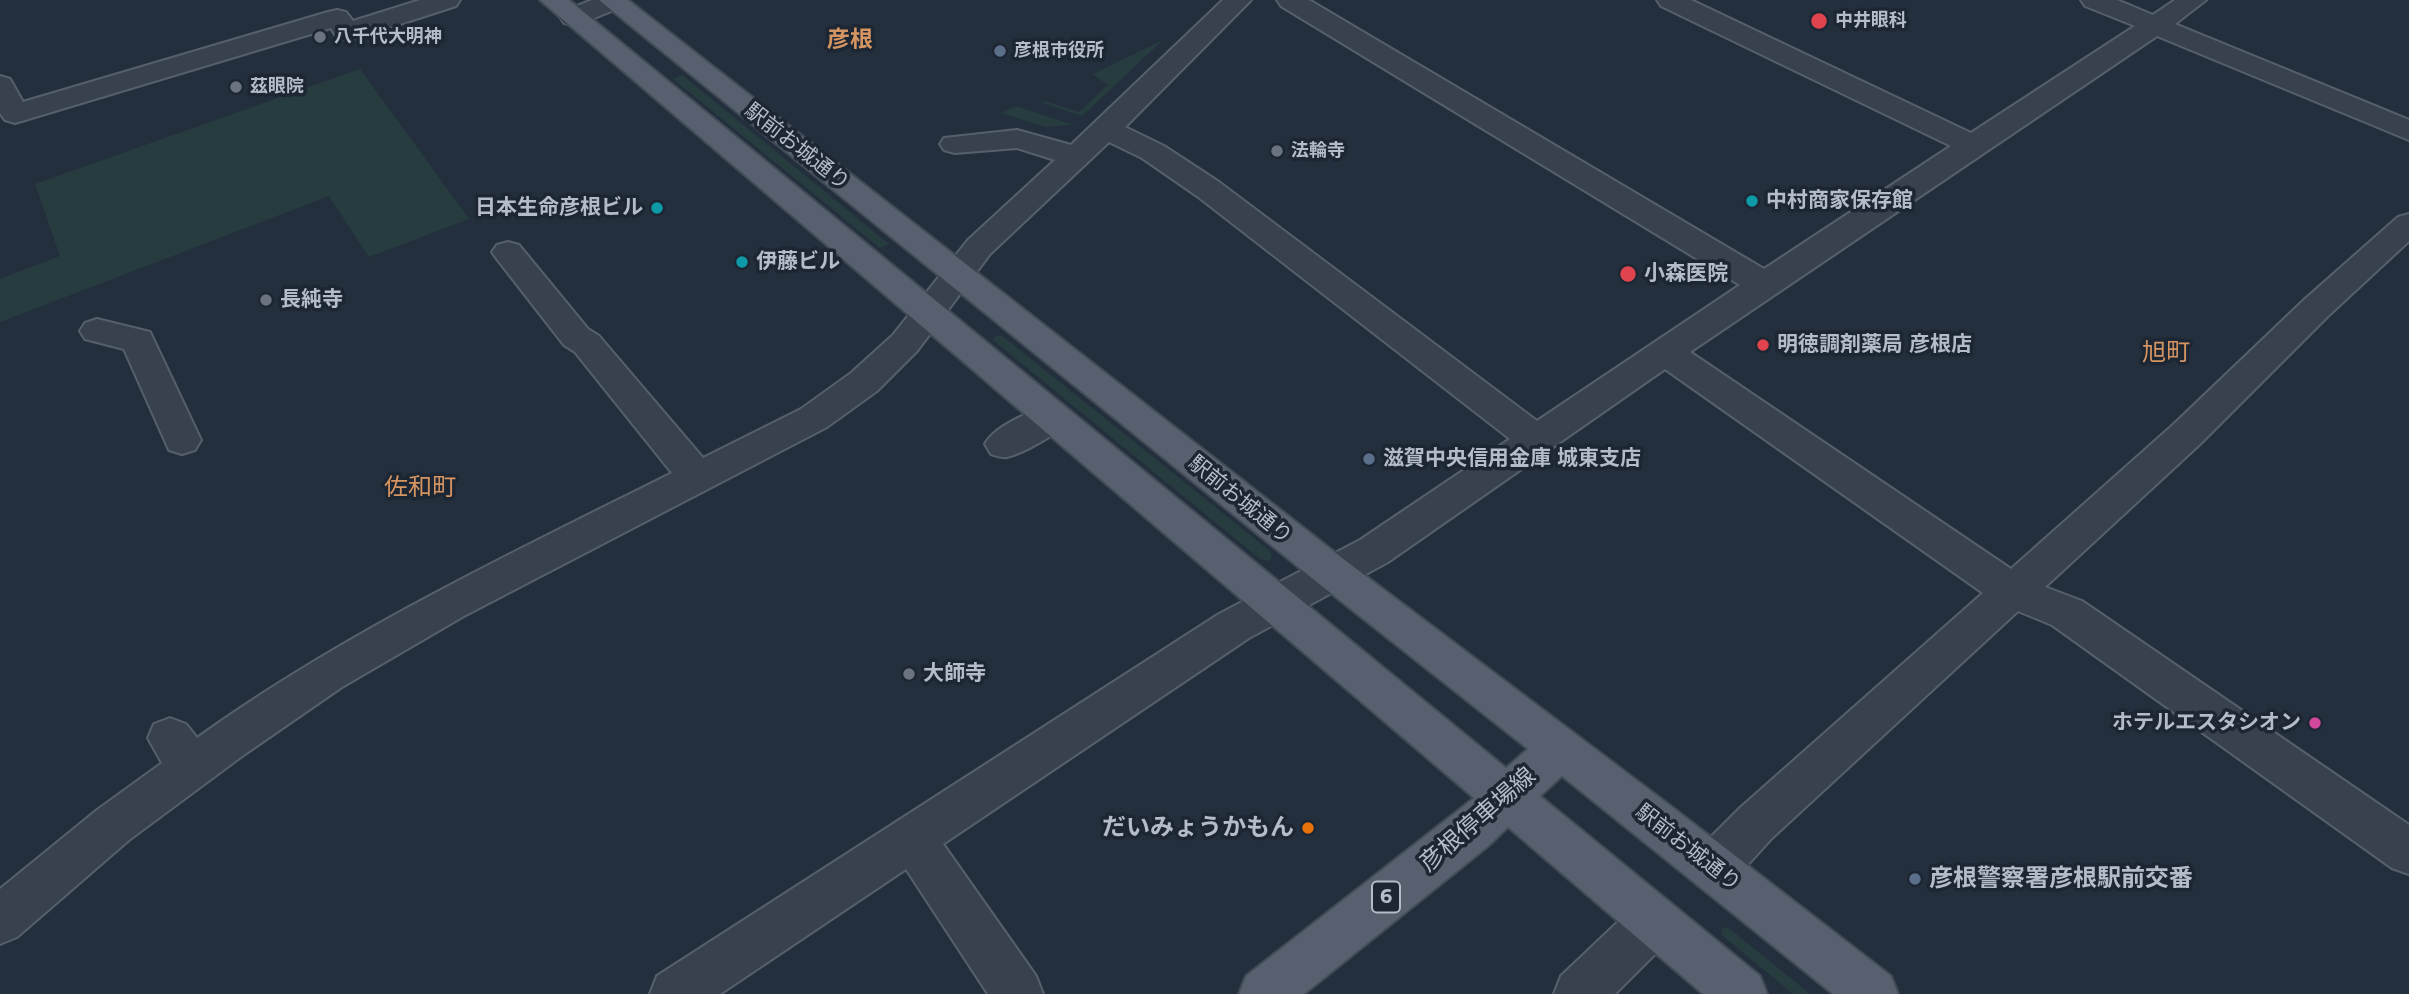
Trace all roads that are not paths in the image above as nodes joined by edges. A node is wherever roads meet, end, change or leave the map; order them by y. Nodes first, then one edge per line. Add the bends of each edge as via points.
1 (447, 0) edge
2 (613, 0) edge
3 (1238, 0) edge
4 (1290, 0) edge
5 (2094, 0) edge
6 (2193, 0) edge
7 (1679, 3) edge
8 (563, 8) edge
9 (2155, 25) junction
10 (0, 85) edge
11 (1106, 130) junction
12 (2409, 131) edge
13 (955, 144) dead end
14 (1956, 150) junction
15 (1076, 158) junction
16 (2409, 224) edge
17 (508, 252) dead end
18 (959, 275) junction
19 (1764, 284) junction
20 (929, 314) junction
21 (97, 331) dead end
22 (1667, 353) junction
23 (1052, 418) junction
24 (1535, 439) junction
25 (182, 440) dead end
26 (1004, 444) dead end
27 (698, 478) junction
28 (1332, 572) junction
29 (2012, 591) junction
30 (1275, 603) junction
31 (1560, 748) junction
32 (1506, 798) junction
33 (912, 838) junction
34 (2409, 852) edge
35 (1713, 867) junction
36 (0, 920) edge
37 (1654, 921) junction
38 (675, 994) edge
39 (1018, 994) edge
40 (1264, 994) edge
41 (1579, 994) edge
42 (1742, 994) edge
43 (1873, 994) edge

1 - 10 street via 347,32 337,18 15,114
2 - 8 street
2 - 18 main road, 駅前お城通り
3 - 11 street
4 - 19 street
5 - 9 street
6 - 9 street
7 - 14 street
8 - 20 main road, 駅前お城通り
9 - 12 street
9 - 14 street via 2119,42
11 - 15 street
11 - 24 street via 1153,152 1208,188
13 - 15 street via 1017,139
14 - 19 street via 1895,204 1806,264
15 - 18 street via 979,247
16 - 29 street via 2375,263 2320,305 2192,437
17 - 27 street via 533,292 587,344
18 - 20 street
18 - 28 main road, 駅前お城通り
19 - 22 street
20 - 23 main road, 駅前お城通り
20 - 27 street via 864,382 814,418
21 - 25 street via 138,340
22 - 24 street
22 - 29 street
23 - 26 street
23 - 30 main road, 駅前お城通り
24 - 28 street via 1374,551
27 - 36 street via 512,566 454,613 181,752 55,888
28 - 30 street
28 - 31 main road, 駅前お城通り
29 - 34 street via 2067,613
29 - 35 street
30 - 32 main road, 駅前お城通り
30 - 33 street
31 - 32 main road, 彦根停車場線 / 6
31 - 35 main road, 駅前お城通り
32 - 37 main road, 駅前お城通り
32 - 40 main road, 彦根停車場線 / 6
33 - 38 street
33 - 39 street
35 - 43 main road, 駅前お城通り
37 - 41 street
37 - 42 main road, 駅前お城通り

